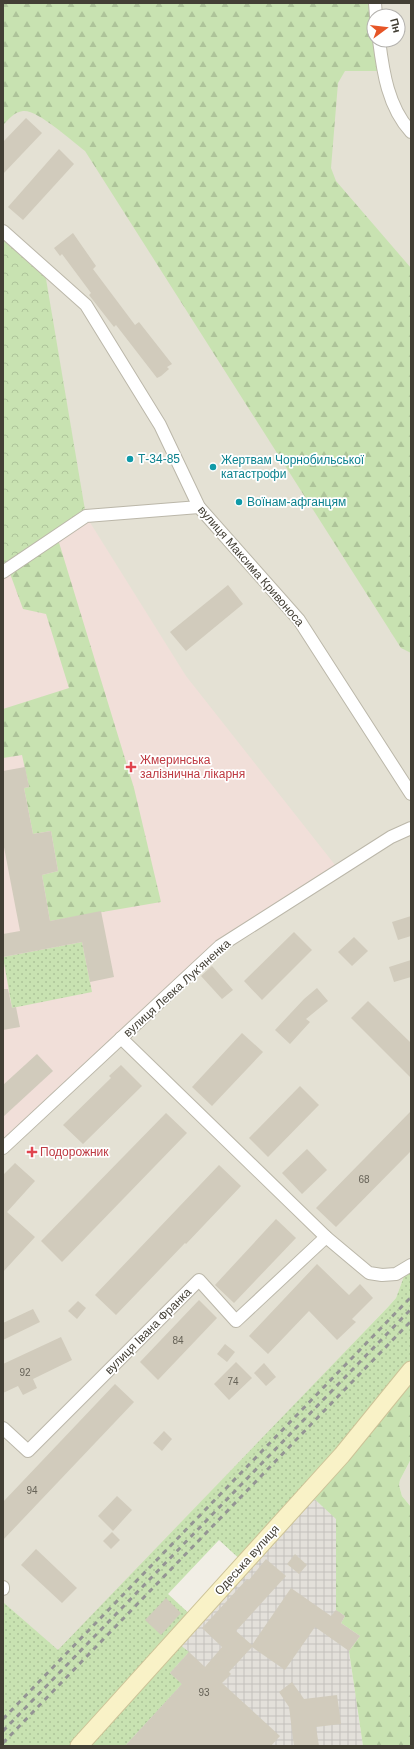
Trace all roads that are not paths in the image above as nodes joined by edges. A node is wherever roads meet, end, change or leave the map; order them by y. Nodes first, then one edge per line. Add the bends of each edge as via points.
1 (380, 48) edge
2 (411, 132) edge
3 (3, 231) edge
4 (199, 507) junction
5 (3, 572) edge
6 (411, 794) edge
7 (411, 828) edge
8 (121, 1038) junction
9 (3, 1148) edge
10 (326, 1237) junction
11 (411, 1265) edge
12 (411, 1370) edge
13 (3, 1428) edge
14 (79, 1746) edge

1 - 2 street via 382,71 395,110
3 - 4 street, вулиця Максима Кривоноса via 86,305 160,425
4 - 5 street via 86,516
4 - 6 street, вулиця Максима Кривоноса via 299,620
7 - 8 street, вулиця Левка Лук'яненка via 391,837 220,946
8 - 9 street, вулиця Левка Лук'яненка
8 - 10 street
10 - 11 street via 369,1273 396,1274
10 - 13 street, вулиця Івана Франка via 236,1321 199,1280 28,1451
12 - 14 main road, Одеська вулиця via 342,1455

